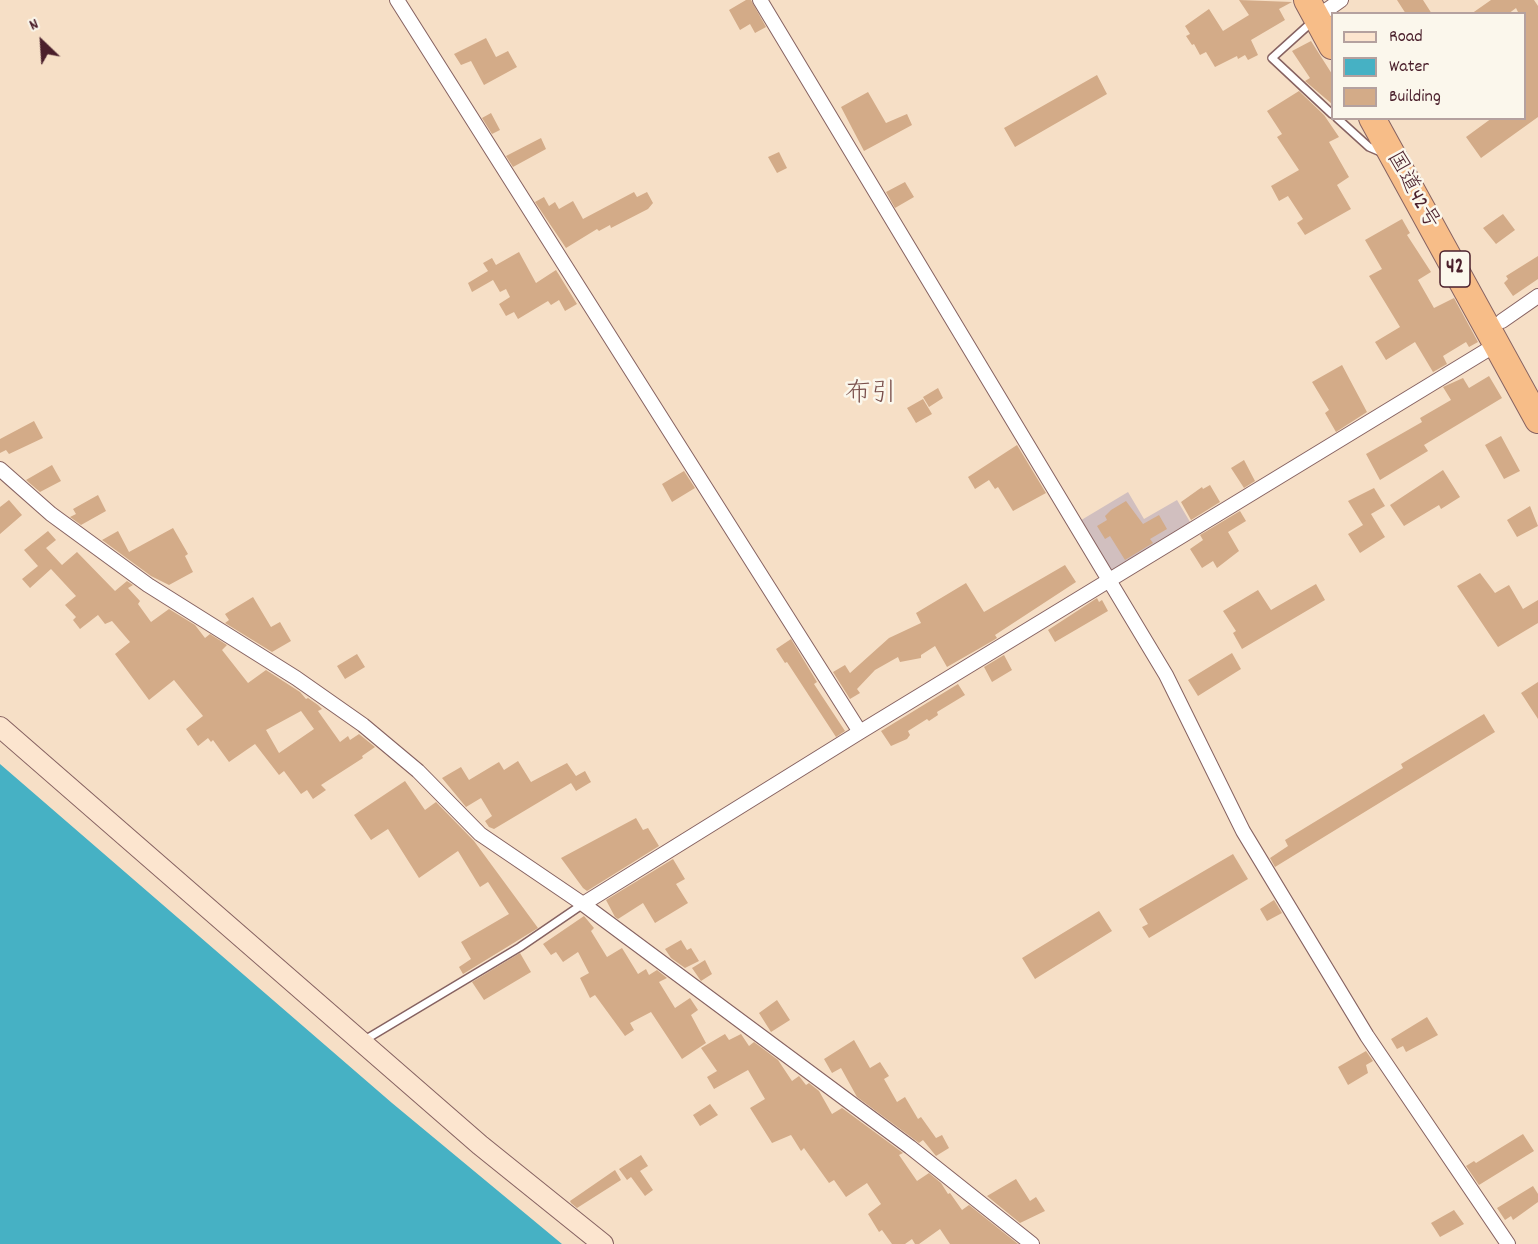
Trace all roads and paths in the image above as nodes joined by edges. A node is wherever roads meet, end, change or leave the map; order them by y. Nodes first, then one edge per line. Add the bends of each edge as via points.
1 (397, 0) edge
2 (760, 0) edge
3 (1326, 6) edge
4 (1331, 39) edge
5 (1331, 113) edge
6 (1339, 120) edge
7 (1373, 120) edge
8 (1392, 120) edge
9 (1396, 154) junction
10 (1538, 296) edge
11 (1499, 332) junction
12 (1538, 385) edge
13 (1538, 420) edge
14 (0, 469) edge
15 (1107, 581) junction
16 (0, 727) edge
17 (860, 732) junction
18 (583, 904) junction
19 (363, 1041) junction
20 (603, 1244) edge
21 (1032, 1244) edge
22 (1508, 1244) edge

1 - 17 street
2 - 15 street
3 - 4 highway
3 - 5 lane via 1272,58
6 - 9 lane via 1369,147
7 - 9 highway, 国道42号 / 42
8 - 11 highway, 国道42号 / 42
9 - 11 highway, 国道42号 / 42
10 - 11 street
11 - 12 highway, 国道42号 / 42
11 - 13 highway, 国道42号 / 42
11 - 15 street
14 - 18 street via 51,514 148,585 363,725 418,771 480,834
15 - 17 street
15 - 22 street via 1166,675 1243,831 1280,893 1367,1036
16 - 19 street
17 - 18 street
18 - 19 lane via 520,948
18 - 21 street via 910,1147
19 - 20 street via 488,1152

